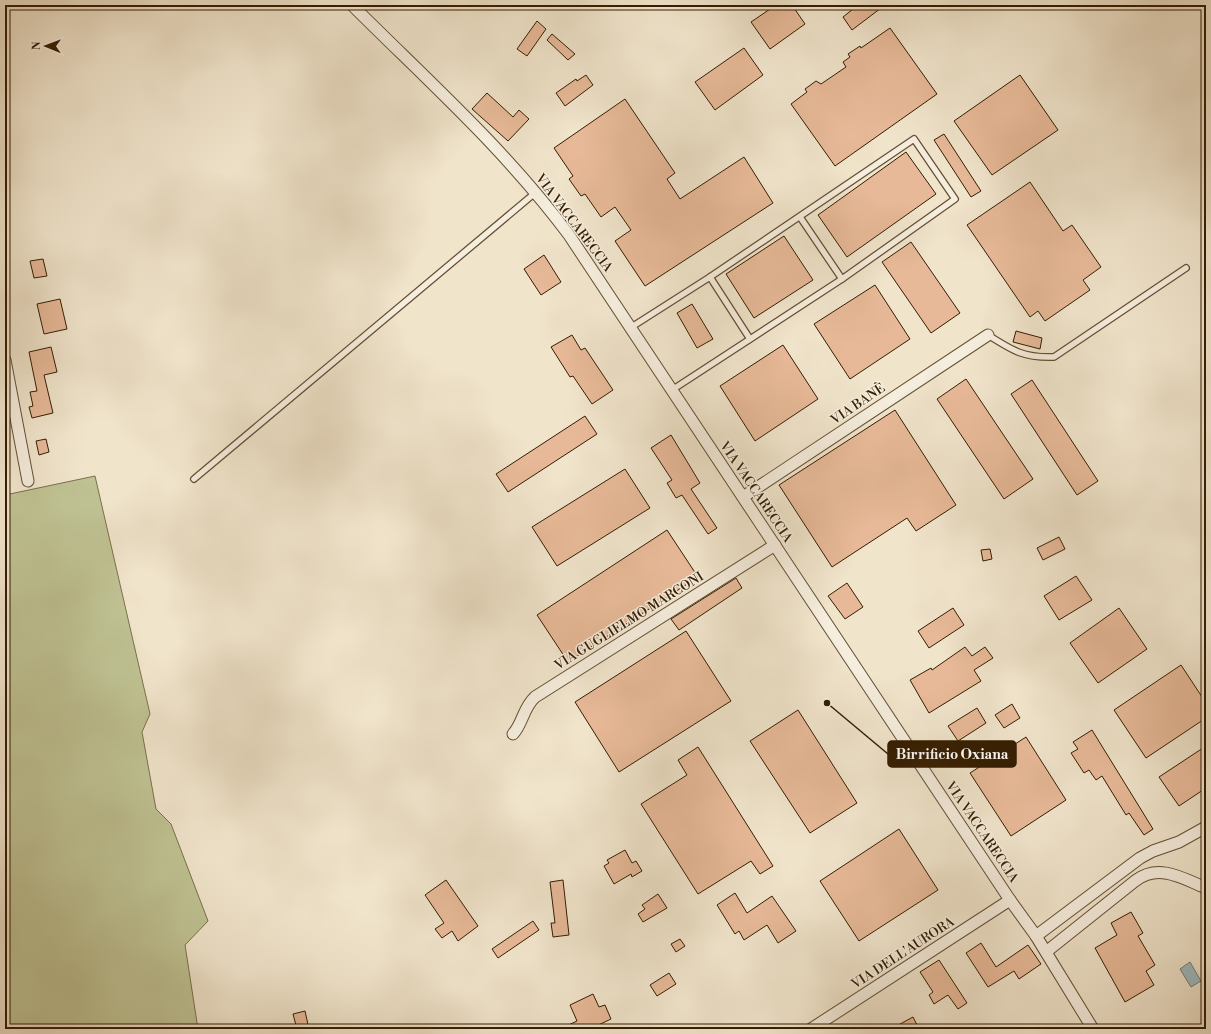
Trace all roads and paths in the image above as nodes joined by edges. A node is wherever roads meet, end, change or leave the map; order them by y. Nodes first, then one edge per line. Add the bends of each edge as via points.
1 (352, 5) edge
2 (536, 193) junction
3 (800, 217) junction
4 (1186, 268) dead end
5 (710, 277) junction
6 (842, 279) junction
7 (630, 328) junction
8 (988, 335) joint
9 (750, 339) junction
10 (5, 360) edge
11 (672, 390) junction
12 (194, 479) dead end
13 (28, 481) dead end
14 (743, 497) junction
15 (775, 545) junction
16 (513, 734) dead end
17 (1206, 827) edge
18 (1206, 888) edge
19 (1010, 900) junction
20 (1036, 936) junction
21 (1046, 952) junction
22 (810, 1029) edge
23 (1093, 1029) edge

1 - 2 street, VIA VACCARECCIA via 472,122
2 - 7 street, VIA VACCARECCIA via 573,241
2 - 12 lane
3 - 5 lane
3 - 6 lane
3 - 6 lane via 914,139 955,199
4 - 8 lane via 1054,357 1034,358 1008,348
5 - 7 lane
5 - 9 lane
6 - 9 lane
7 - 11 street, VIA VACCARECCIA
8 - 14 street, VIA BANÈ
9 - 11 lane
10 - 13 street
11 - 14 street, VIA VACCARECCIA
14 - 15 street, VIA VACCARECCIA
15 - 16 street, VIA GUGLIELMO MARCONI via 535,697 526,708
15 - 19 street, VIA VACCARECCIA
17 - 20 street via 1179,842 1140,858
18 - 21 street via 1170,873 1148,873 1135,880
19 - 20 street, VIA VACCARECCIA
19 - 22 street, VIA DELL'AURORA
20 - 21 street, VIA VACCARECCIA
21 - 23 street, VIA VACCARECCIA

